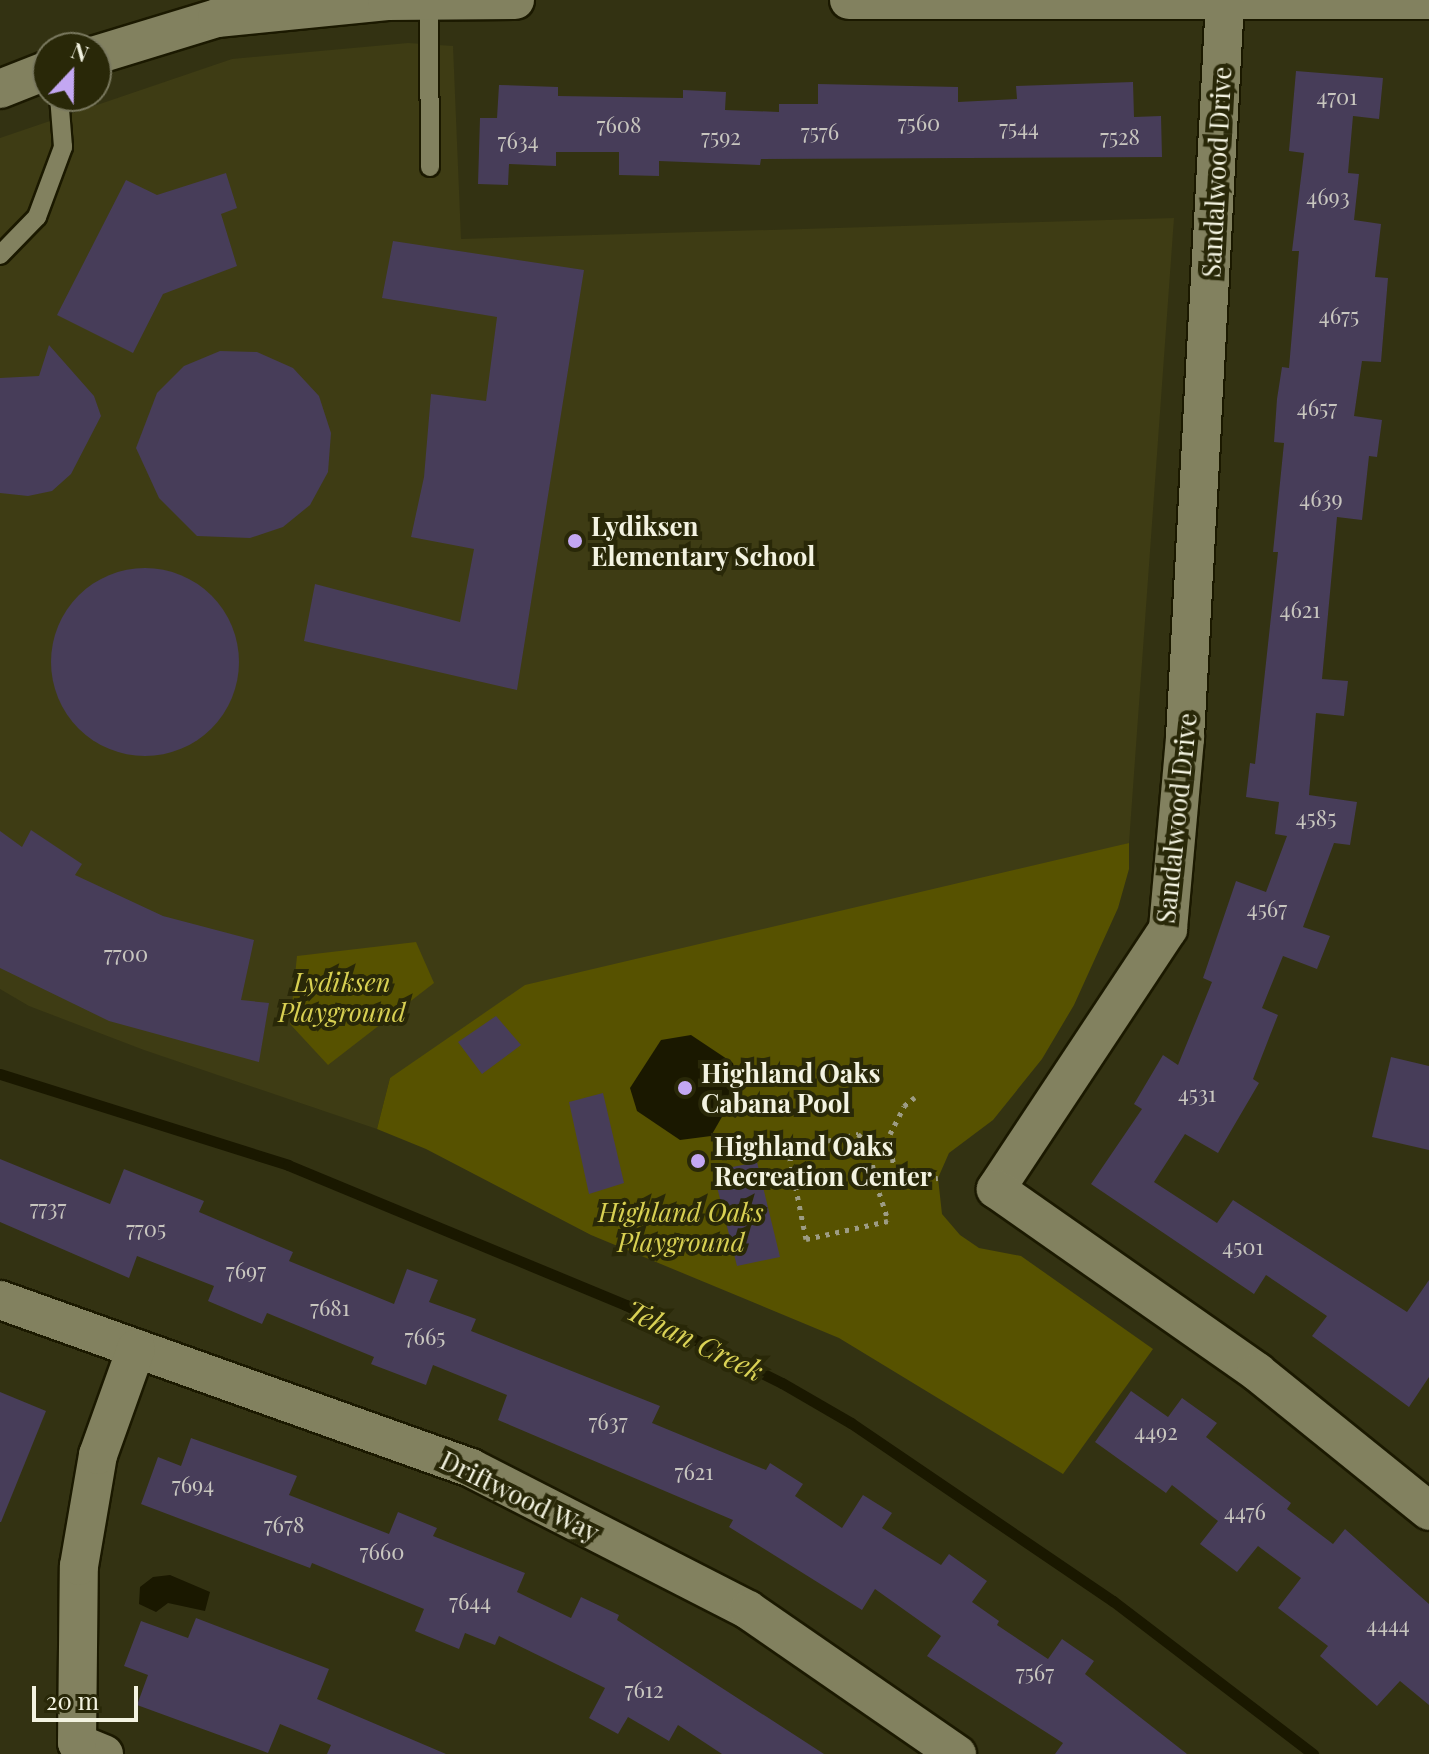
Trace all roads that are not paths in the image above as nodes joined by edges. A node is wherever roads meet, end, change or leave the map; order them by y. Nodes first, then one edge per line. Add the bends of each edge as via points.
1 (515, 0) edge
2 (849, 0) edge
3 (1429, 0) edge
4 (429, 1) edge
5 (1225, 1) edge
6 (112, 50) edge
7 (32, 76) edge
8 (0, 89) edge
9 (60, 112) edge
10 (430, 167) dead end
11 (0, 255) edge
12 (0, 1300) edge
13 (136, 1349) junction
14 (1429, 1511) edge
15 (104, 1754) edge
16 (957, 1754) edge

1 - 4 street
2 - 5 street
3 - 5 street
4 - 6 street via 217,18
4 - 10 lane
5 - 14 street, Sandalwood Drive via 1186,723 1168,929 996,1189 1257,1372
7 - 8 street
9 - 11 lane via 63,147 37,217
12 - 13 street, Driftwood Way
13 - 15 street via 98,1455 79,1566 77,1743
13 - 16 street, Driftwood Way via 471,1468 748,1610

